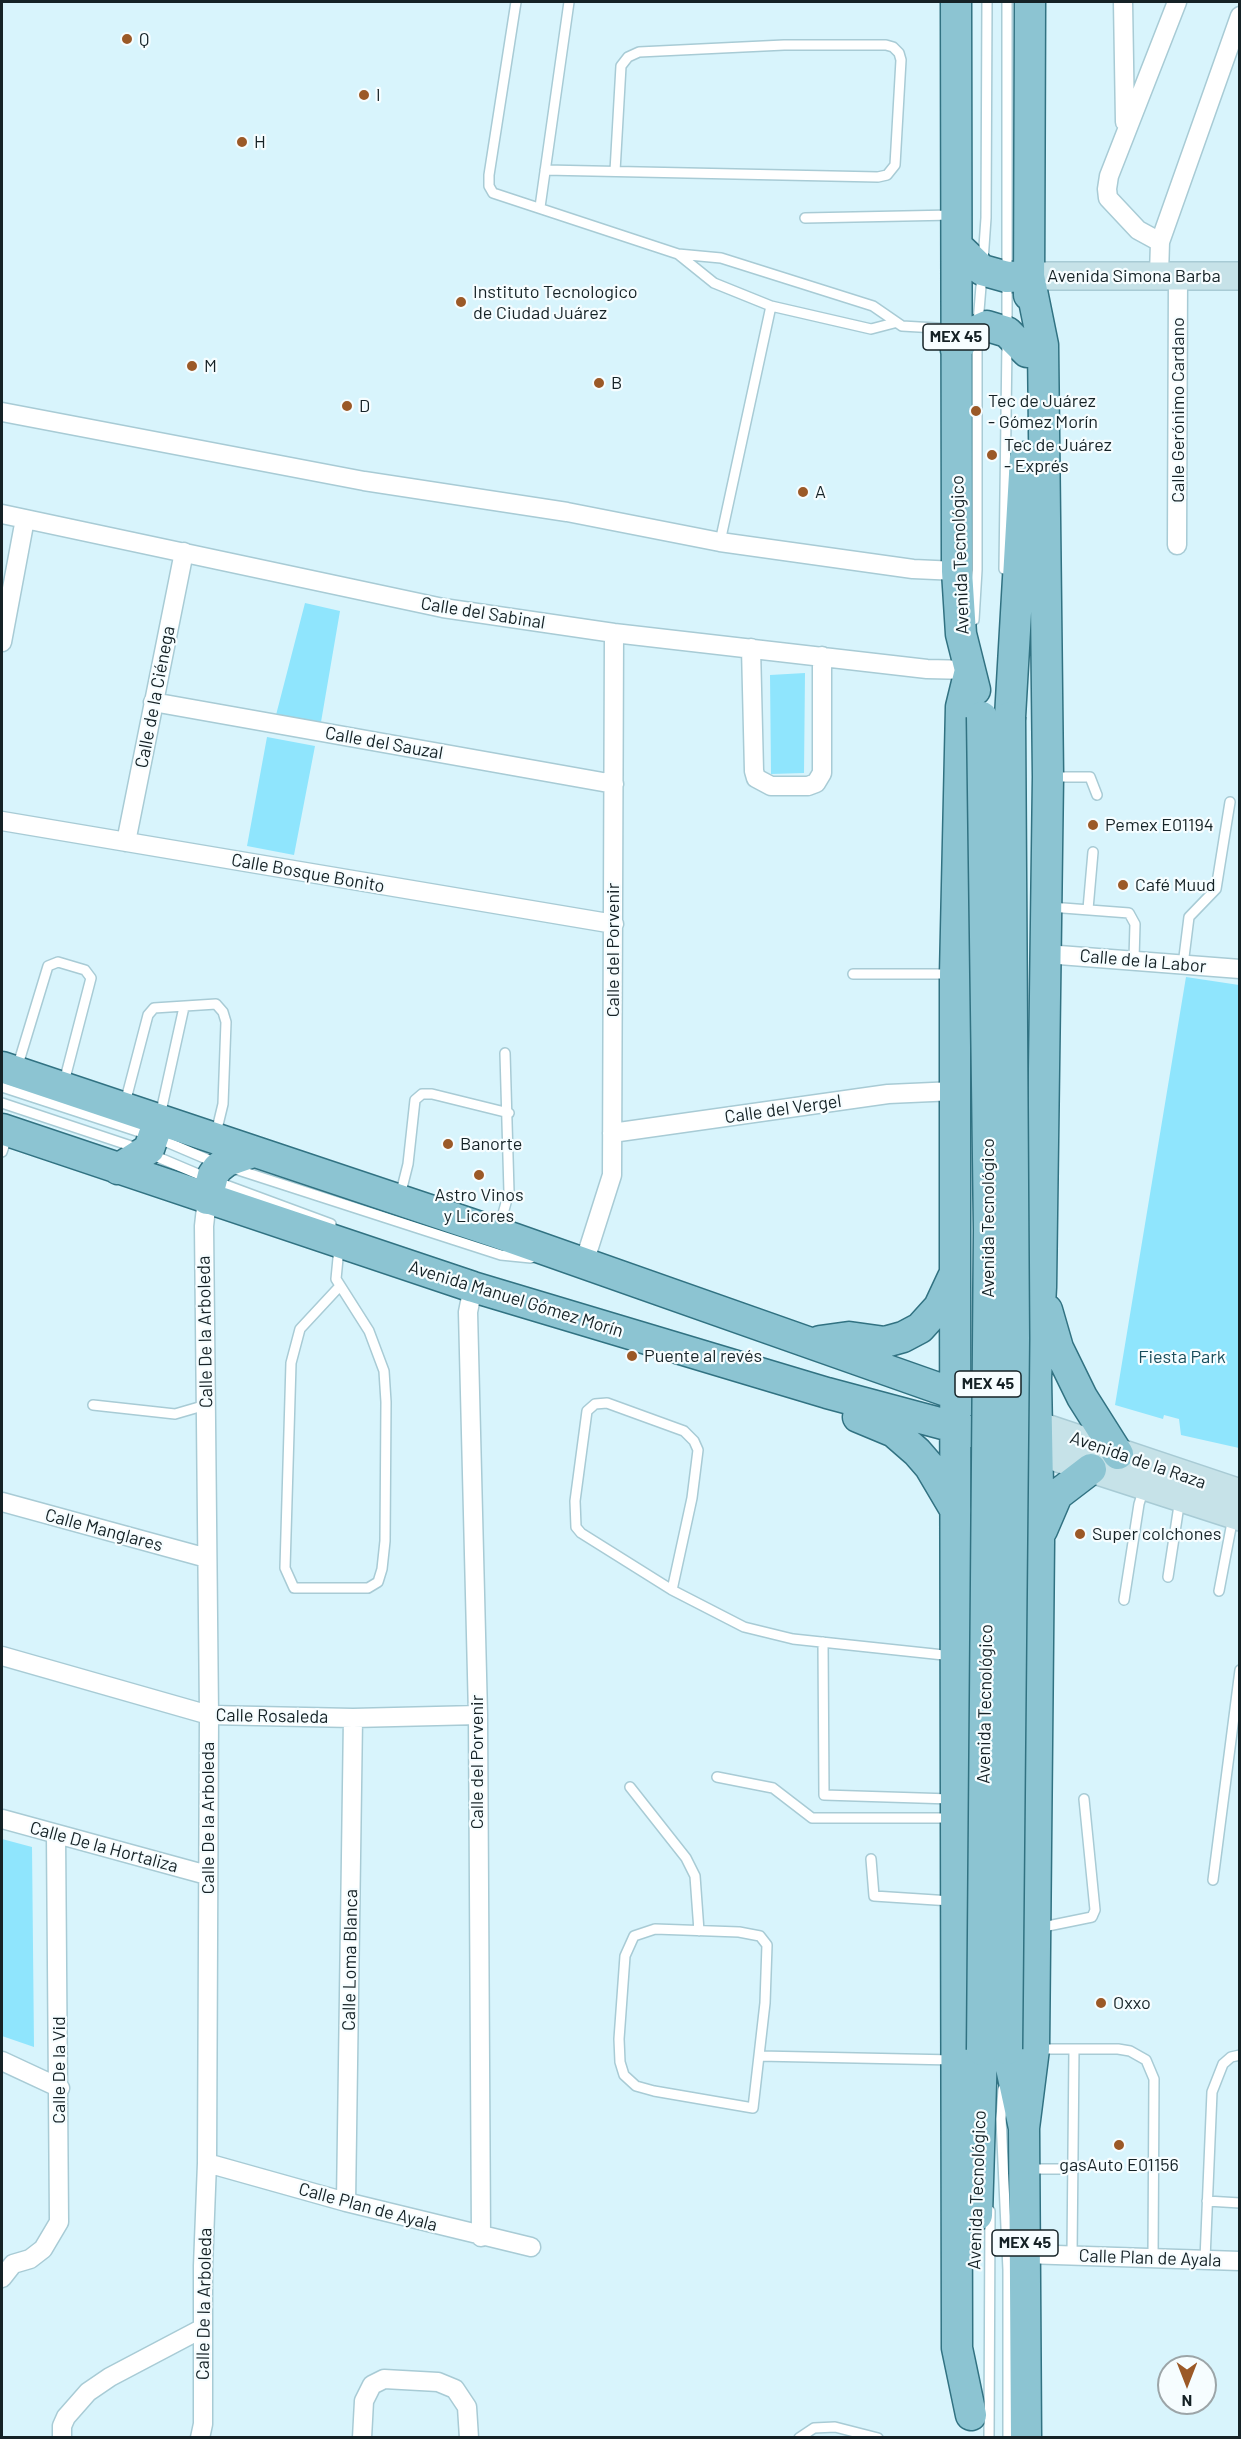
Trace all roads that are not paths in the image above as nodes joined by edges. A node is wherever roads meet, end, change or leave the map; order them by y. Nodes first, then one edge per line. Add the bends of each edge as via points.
1 (516, 2) edge
2 (569, 2) edge
3 (956, 2) edge
4 (987, 2) edge
5 (1007, 2) edge
6 (1030, 2) edge
7 (1123, 2) edge
8 (1177, 2) edge
9 (1239, 16) edge
10 (1126, 133) junction
11 (545, 170) junction
12 (615, 171) junction
13 (540, 207) junction
14 (956, 215) junction
15 (805, 218) dead end
16 (1160, 242) junction
17 (957, 246) junction
18 (678, 254) junction
19 (1006, 274) junction
20 (1169, 275) junction
21 (1239, 276) edge
22 (771, 306) junction
23 (894, 323) junction
24 (963, 336) junction
25 (1017, 342) junction
26 (2, 412) edge
27 (2, 514) edge
28 (25, 519) junction
29 (720, 542) junction
30 (1177, 545) dead end
31 (184, 552) junction
32 (957, 571) junction
33 (1004, 581) dead end
34 (973, 626) dead end
35 (614, 633) junction
36 (972, 637) dead end
37 (2, 642) edge
38 (1003, 646) dead end
39 (751, 648) junction
40 (822, 656) junction
41 (970, 670) junction
42 (153, 702) junction
43 (996, 717) junction
44 (1048, 777) junction
45 (614, 784) junction
46 (1096, 795) dead end
47 (1230, 802) dead end
48 (2, 821) edge
49 (126, 842) junction
50 (1093, 852) dead end
51 (1046, 907) junction
52 (1088, 909) junction
53 (614, 924) junction
54 (1046, 954) junction
55 (1134, 959) junction
56 (1183, 965) junction
57 (1239, 969) edge
58 (853, 974) dead end
59 (955, 974) junction
60 (184, 1007) junction
61 (505, 1053) dead end
62 (6, 1075) edge
63 (62, 1088) junction
64 (955, 1091) junction
65 (2, 1103) edge
66 (123, 1108) junction
67 (509, 1113) junction
68 (612, 1133) junction
69 (153, 1137) junction
70 (4, 1138) edge
71 (118, 1169) junction
72 (214, 1171) junction
73 (399, 1200) junction
74 (498, 1233) junction
75 (343, 1237) junction
76 (401, 1251) dead end
77 (584, 1263) junction
78 (955, 1271) junction
79 (339, 1287) junction
80 (473, 1287) junction
81 (1041, 1287) junction
82 (809, 1342) junction
83 (1036, 1378) junction
84 (956, 1382) junction
85 (827, 1393) junction
86 (93, 1405) dead end
87 (206, 1405) junction
88 (957, 1428) junction
89 (1036, 1451) junction
90 (1118, 1454) junction
91 (1091, 1469) junction
92 (956, 1474) junction
93 (1145, 1486) junction
94 (1180, 1498) junction
95 (2, 1502) edge
96 (1238, 1508) edge
97 (957, 1513) junction
98 (1039, 1541) junction
99 (207, 1558) junction
100 (1168, 1577) dead end
101 (672, 1590) junction
102 (1219, 1591) dead end
103 (1124, 1600) dead end
104 (824, 1642) junction
105 (2, 1656) edge
106 (956, 1656) junction
107 (1239, 1671) edge
108 (208, 1715) junction
109 (478, 1715) junction
110 (353, 1718) junction
111 (717, 1777) dead end
112 (630, 1787) dead end
113 (1084, 1800) dead end
114 (957, 1808) junction
115 (2, 1819) edge
116 (56, 1835) junction
117 (871, 1859) dead end
118 (207, 1875) junction
119 (1213, 1880) dead end
120 (957, 1902) junction
121 (1035, 1928) junction
122 (699, 1930) junction
123 (1074, 2049) junction
124 (995, 2052) junction
125 (1239, 2055) edge
126 (759, 2056) junction
127 (2, 2061) edge
128 (60, 2088) junction
129 (207, 2163) junction
130 (1024, 2169) junction
131 (1072, 2169) junction
132 (989, 2173) dead end
133 (989, 2197) dead end
134 (1207, 2201) junction
135 (346, 2202) junction
136 (1239, 2203) edge
137 (481, 2237) junction
138 (531, 2247) dead end
139 (1025, 2254) junction
140 (1072, 2254) junction
141 (1153, 2258) junction
142 (1205, 2259) junction
143 (8, 2260) edge
144 (1239, 2261) edge
145 (2, 2278) edge
146 (203, 2328) junction
147 (970, 2426) edge
148 (62, 2438) edge
149 (200, 2438) edge
150 (363, 2438) edge
151 (469, 2438) edge
152 (799, 2438) edge
153 (878, 2438) edge
154 (990, 2438) edge
155 (1008, 2438) edge
156 (1026, 2438) edge

1 - 13 lane via 488,180 494,193
2 - 11 lane
3 - 14 main road, Avenida Tecnológico / MEX 45
4 - 19 lane via 986,218
5 - 19 lane
6 - 19 main road, Avenida Tecnológico / MEX 45
7 - 10 street
8 - 10 street
9 - 16 street, Calle Gerónimo Cardano
10 - 16 street via 1109,176 1107,198 1137,230
11 - 12 lane
11 - 13 lane
12 - 12 lane via 887,175 895,165 901,60 893,47 885,45 639,52 621,66
13 - 18 lane
14 - 15 lane
14 - 17 main road, Avenida Tecnológico / MEX 45
16 - 20 street, Calle Gerónimo Cardano
17 - 19 main road
17 - 24 main road, Avenida Tecnológico / MEX 45
18 - 22 lane via 714,283
18 - 23 lane via 721,258 873,306
19 - 20 main road, Avenida Simona Barba
19 - 24 lane
19 - 25 main road, Avenida Tecnológico / MEX 45
19 - 44 main road via 1043,345
20 - 21 main road, Avenida Simona Barba
20 - 30 street, Calle Gerónimo Cardano
22 - 23 lane via 871,329
22 - 29 lane
23 - 24 lane
24 - 25 main road via 998,327
24 - 32 main road, Avenida Tecnológico / MEX 45
24 - 34 lane via 977,570
25 - 33 lane
25 - 43 main road, Avenida Tecnológico / MEX 45 via 1024,494
26 - 29 street via 364,481 567,512
27 - 28 street, Calle del Sabinal
28 - 31 street, Calle del Sabinal
28 - 37 street
29 - 32 street via 913,569
31 - 35 street, Calle del Sabinal via 443,608
31 - 42 street, Calle de la Ciénega
32 - 41 main road, Avenida Tecnológico / MEX 45 via 961,634
35 - 39 street, Calle del Sabinal
35 - 45 street, Calle del Porvenir
36 - 41 lane
38 - 43 lane
39 - 40 street, Calle del Sabinal
39 - 40 street via 754,771 756,778 771,786 808,786 816,783 822,773
40 - 41 street, Calle del Sabinal via 927,669
41 - 43 main road, Avenida Tecnológico / MEX 45
41 - 59 main road via 961,707
42 - 45 street, Calle del Sauzal
42 - 49 street, Calle de la Ciénega
43 - 124 main road, Avenida Tecnológico / MEX 45, bridge via 989,1230
44 - 46 lane via 1090,777
44 - 51 main road
45 - 53 street, Calle del Porvenir
47 - 56 lane via 1216,889 1190,917
48 - 49 street, Calle Bosque Bonito
49 - 53 street, Calle Bosque Bonito
50 - 52 lane
51 - 52 lane
51 - 54 main road
52 - 55 lane via 1129,913 1135,924
53 - 68 street, Calle del Porvenir
54 - 55 street, Calle de la Labor
54 - 81 main road
55 - 56 street, Calle de la Labor
56 - 57 street, Calle de la Labor
58 - 59 lane
59 - 64 main road
60 - 66 lane via 154,1008 148,1015
60 - 69 lane
60 - 72 lane via 216,1004 226,1022 223,1104
61 - 67 lane
62 - 63 main road, Avenida Manuel Gómez Morín
62 - 63 lane via 48,966 58,962 85,970 91,978
62 - 69 lane
63 - 66 main road, Avenida Manuel Gómez Morín
64 - 68 street, Calle del Vergel via 888,1094
64 - 78 main road
65 - 69 lane
66 - 69 main road, Avenida Manuel Gómez Morín
67 - 73 lane via 422,1094 415,1100 408,1164
67 - 74 lane via 509,1192
68 - 77 street, Calle del Porvenir via 612,1175
69 - 71 main road
69 - 72 main road, Avenida Manuel Gómez Morín
69 - 72 lane
70 - 71 main road, Avenida Manuel Gómez Morín
71 - 72 main road, Avenida Manuel Gómez Morín
72 - 73 main road, Avenida Manuel Gómez Morín via 253,1152
72 - 75 main road, Avenida Manuel Gómez Morín
72 - 77 lane via 501,1255
72 - 87 street, Calle De la Arboleda via 204,1226
73 - 74 main road, Avenida Manuel Gómez Morín
74 - 77 main road, Avenida Manuel Gómez Morín
75 - 79 lane via 335,1270
75 - 80 main road, Avenida Manuel Gómez Morín
76 - 80 lane
77 - 82 main road, Avenida Manuel Gómez Morín
78 - 82 main road via 939,1307 920,1328 903,1338 885,1342 849,1337
78 - 84 main road
79 - 79 lane via 369,1331 384,1371 382,1569 378,1582 368,1588 294,1588 285,1568 291,1364 300,1329
80 - 85 main road, Avenida Manuel Gómez Morín
80 - 109 street, Calle del Porvenir via 468,1312
81 - 83 main road
81 - 90 main road via 1058,1348 1082,1397
82 - 84 main road, Avenida Manuel Gómez Morín
83 - 84 main road via 1010,1394 993,1397
83 - 89 main road
84 - 88 main road
84 - 89 main road
85 - 88 main road, Avenida Manuel Gómez Morín
85 - 97 main road via 849,1413 894,1432 917,1452
86 - 87 lane via 175,1414
87 - 99 street, Calle De la Arboleda
88 - 89 main road, Avenida Manuel Gómez Morín
88 - 92 main road
89 - 90 main road, Avenida de la Raza
89 - 91 main road, Avenida de la Raza
89 - 92 main road via 1010,1460 989,1456
89 - 98 main road
90 - 96 main road, Avenida de la Raza
91 - 93 main road, Avenida de la Raza
91 - 98 main road via 1057,1495
92 - 97 main road
93 - 94 main road, Avenida de la Raza
93 - 103 lane
94 - 96 main road, Avenida de la Raza
94 - 100 lane
95 - 99 street, Calle Manglares
96 - 102 lane
97 - 106 main road
98 - 121 main road
99 - 108 street, Calle De la Arboleda
101 - 101 lane via 576,1527 575,1501 587,1411 595,1404 607,1403 684,1431 698,1450
101 - 104 lane via 744,1627
104 - 106 lane
104 - 114 lane via 824,1796
105 - 108 street, Calle Rosaleda
106 - 114 main road
107 - 119 lane
108 - 110 street, Calle Rosaleda
108 - 118 street, Calle De la Arboleda
109 - 110 street, Calle Rosaleda
109 - 137 street, Calle del Porvenir
110 - 135 street, Calle Loma Blanca
111 - 114 lane via 773,1788 813,1818
112 - 122 lane via 686,1858 695,1876
113 - 121 lane via 1095,1910 1092,1917
114 - 120 main road
115 - 116 street, Calle De la Hortaliza
116 - 118 street, Calle De la Hortaliza
116 - 128 street, Calle De la Vid
117 - 120 lane via 874,1896
118 - 129 street, Calle De la Arboleda
120 - 124 main road
121 - 124 main road
122 - 126 lane via 760,1936 767,1945
122 - 126 lane via 642,1931 628,1945 619,2039 621,2069 630,2082 644,2089 753,2108
123 - 124 lane
123 - 131 lane
123 - 141 lane via 1130,2051 1146,2060 1151,2069 1155,2102
124 - 126 lane
124 - 130 main road, Avenida Tecnológico / MEX 45 via 1024,2128
124 - 132 lane
124 - 147 main road, Avenida Tecnológico / MEX 45
124 - 155 lane via 1008,2270
125 - 134 lane via 1231,2056 1223,2064 1212,2092
127 - 128 street
128 - 143 street, Calle De la Vid via 59,2222 43,2249 30,2259
129 - 135 street, Calle Plan de Ayala
129 - 146 street, Calle De la Arboleda
130 - 131 lane
130 - 139 main road, Avenida Tecnológico / MEX 45
131 - 140 lane
133 - 154 lane
134 - 136 lane
134 - 142 lane
135 - 137 street, Calle Plan de Ayala
137 - 138 street, Calle Plan de Ayala
139 - 140 street, Calle Plan de Ayala
139 - 156 main road, Avenida Tecnológico / MEX 45
140 - 141 street, Calle Plan de Ayala
141 - 142 street, Calle Plan de Ayala
142 - 144 street, Calle Plan de Ayala
143 - 145 street, Calle De la Vid
146 - 148 street, Calle De la Arboleda via 88,2392 66,2417
146 - 149 street, Calle De la Arboleda
150 - 151 street via 364,2401 372,2385 384,2379 438,2382 455,2389 467,2407
152 - 153 lane via 814,2428 835,2427

